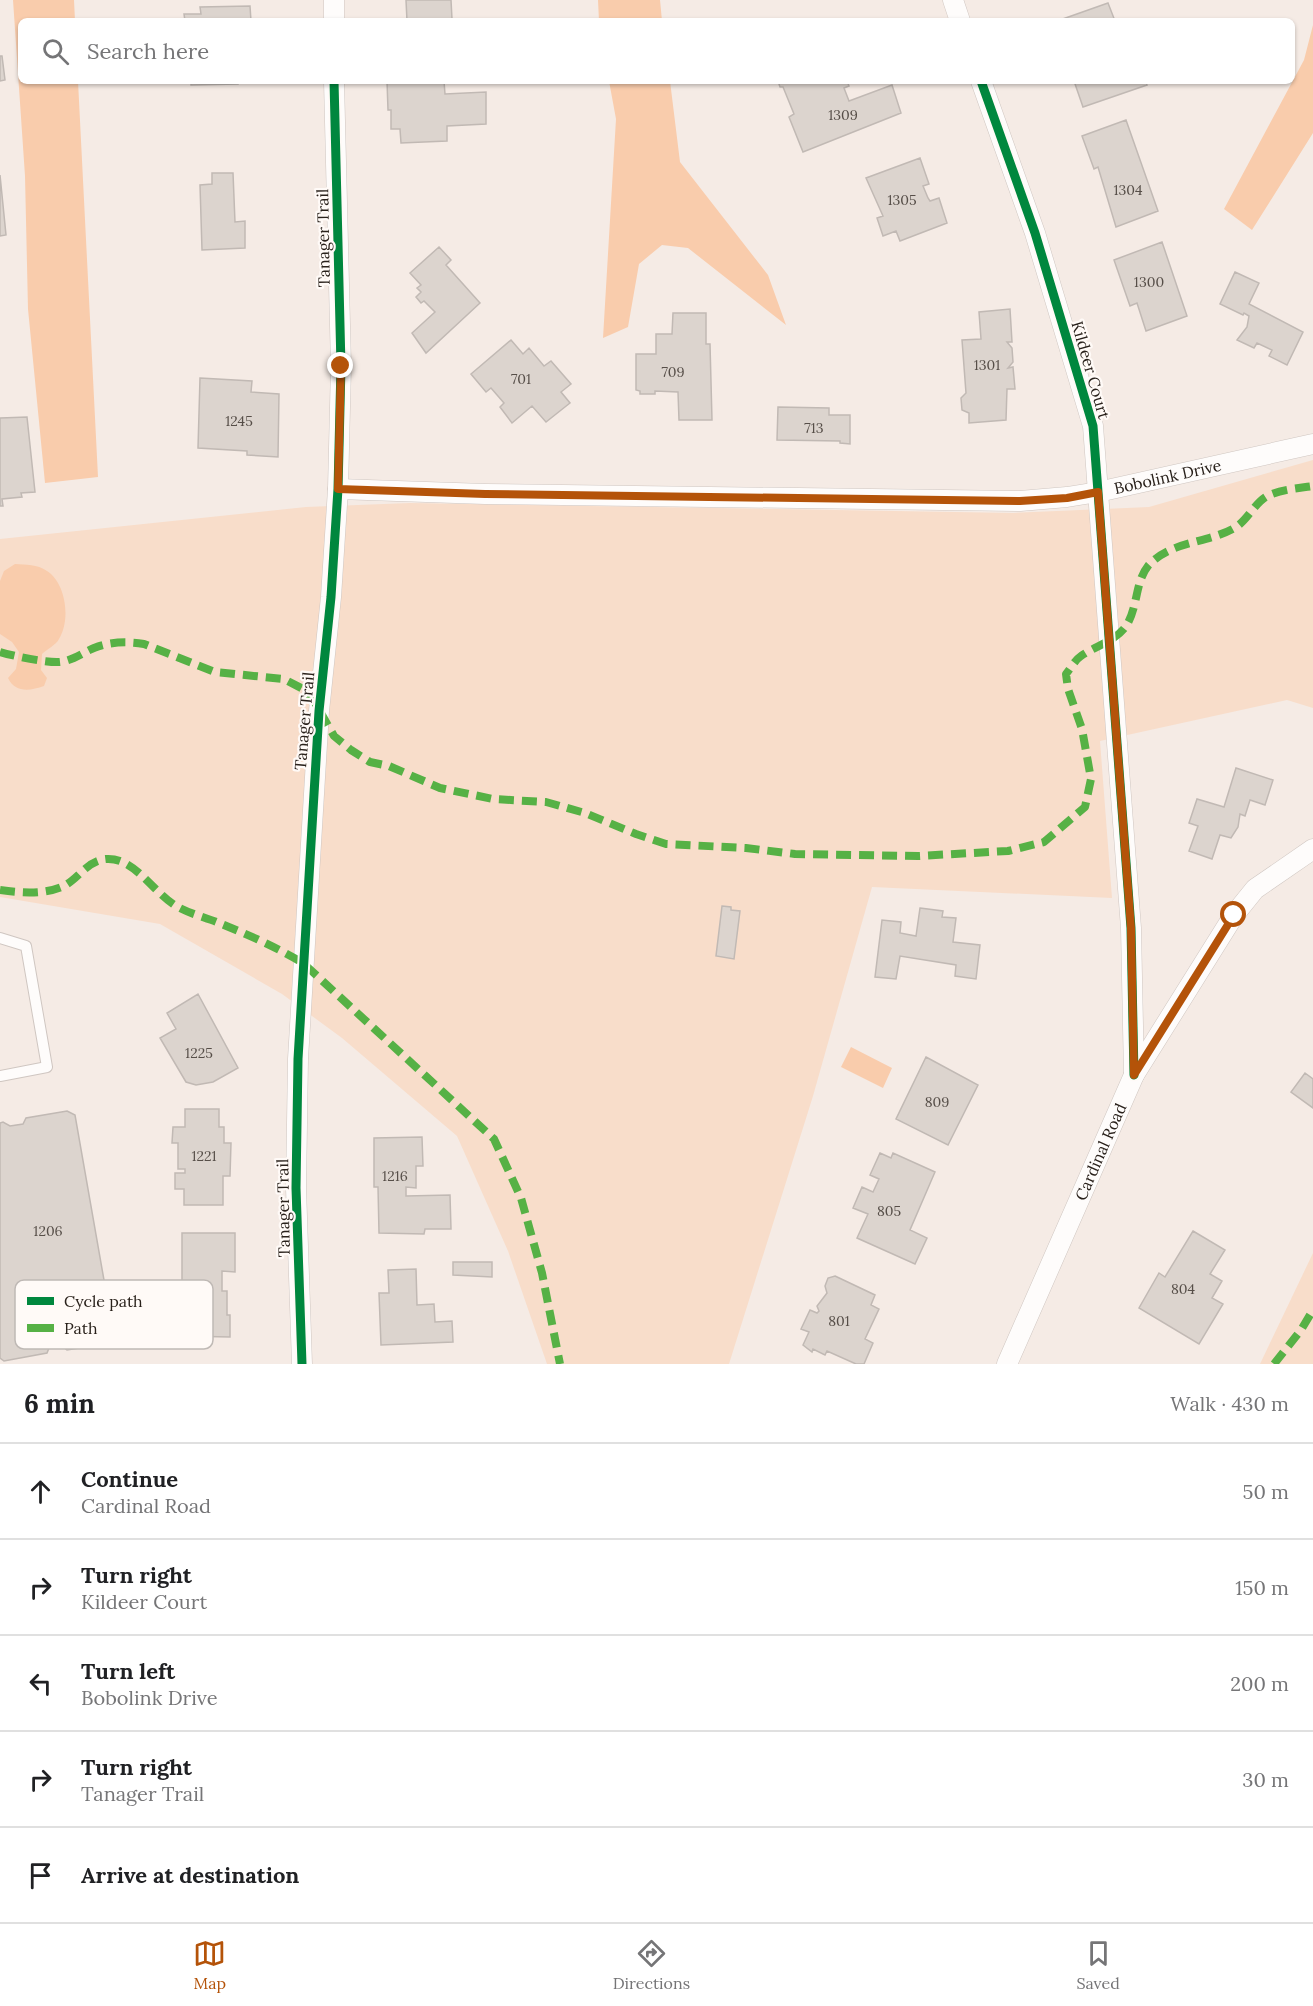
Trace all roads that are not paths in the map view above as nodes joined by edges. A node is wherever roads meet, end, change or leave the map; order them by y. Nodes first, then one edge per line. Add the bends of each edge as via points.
1 (334, 0) edge
2 (953, 0) edge
3 (334, 18) edge
4 (959, 18) edge
5 (334, 84) edge
6 (982, 84) edge
7 (1313, 444) edge
8 (338, 489) junction
9 (1098, 492) junction
10 (1313, 849) edge
11 (0, 938) edge
12 (1134, 1075) junction
13 (0, 1076) edge
14 (302, 1364) edge
15 (1007, 1364) edge

1 - 3 street
2 - 4 street
5 - 8 street, Tanager Trail via 341,366
6 - 9 street, Kildeer Court via 1035,233 1087,402 1093,426
7 - 9 street, Bobolink Drive
8 - 9 street, Bobolink Drive via 1020,501
8 - 14 street, Tanager Trail via 298,1059 296,1188
9 - 12 street, Kildeer Court via 1131,928
10 - 12 street, Cardinal Road via 1255,889 1234,915
11 - 13 lane via 26,946 47,1067
12 - 15 street, Cardinal Road

